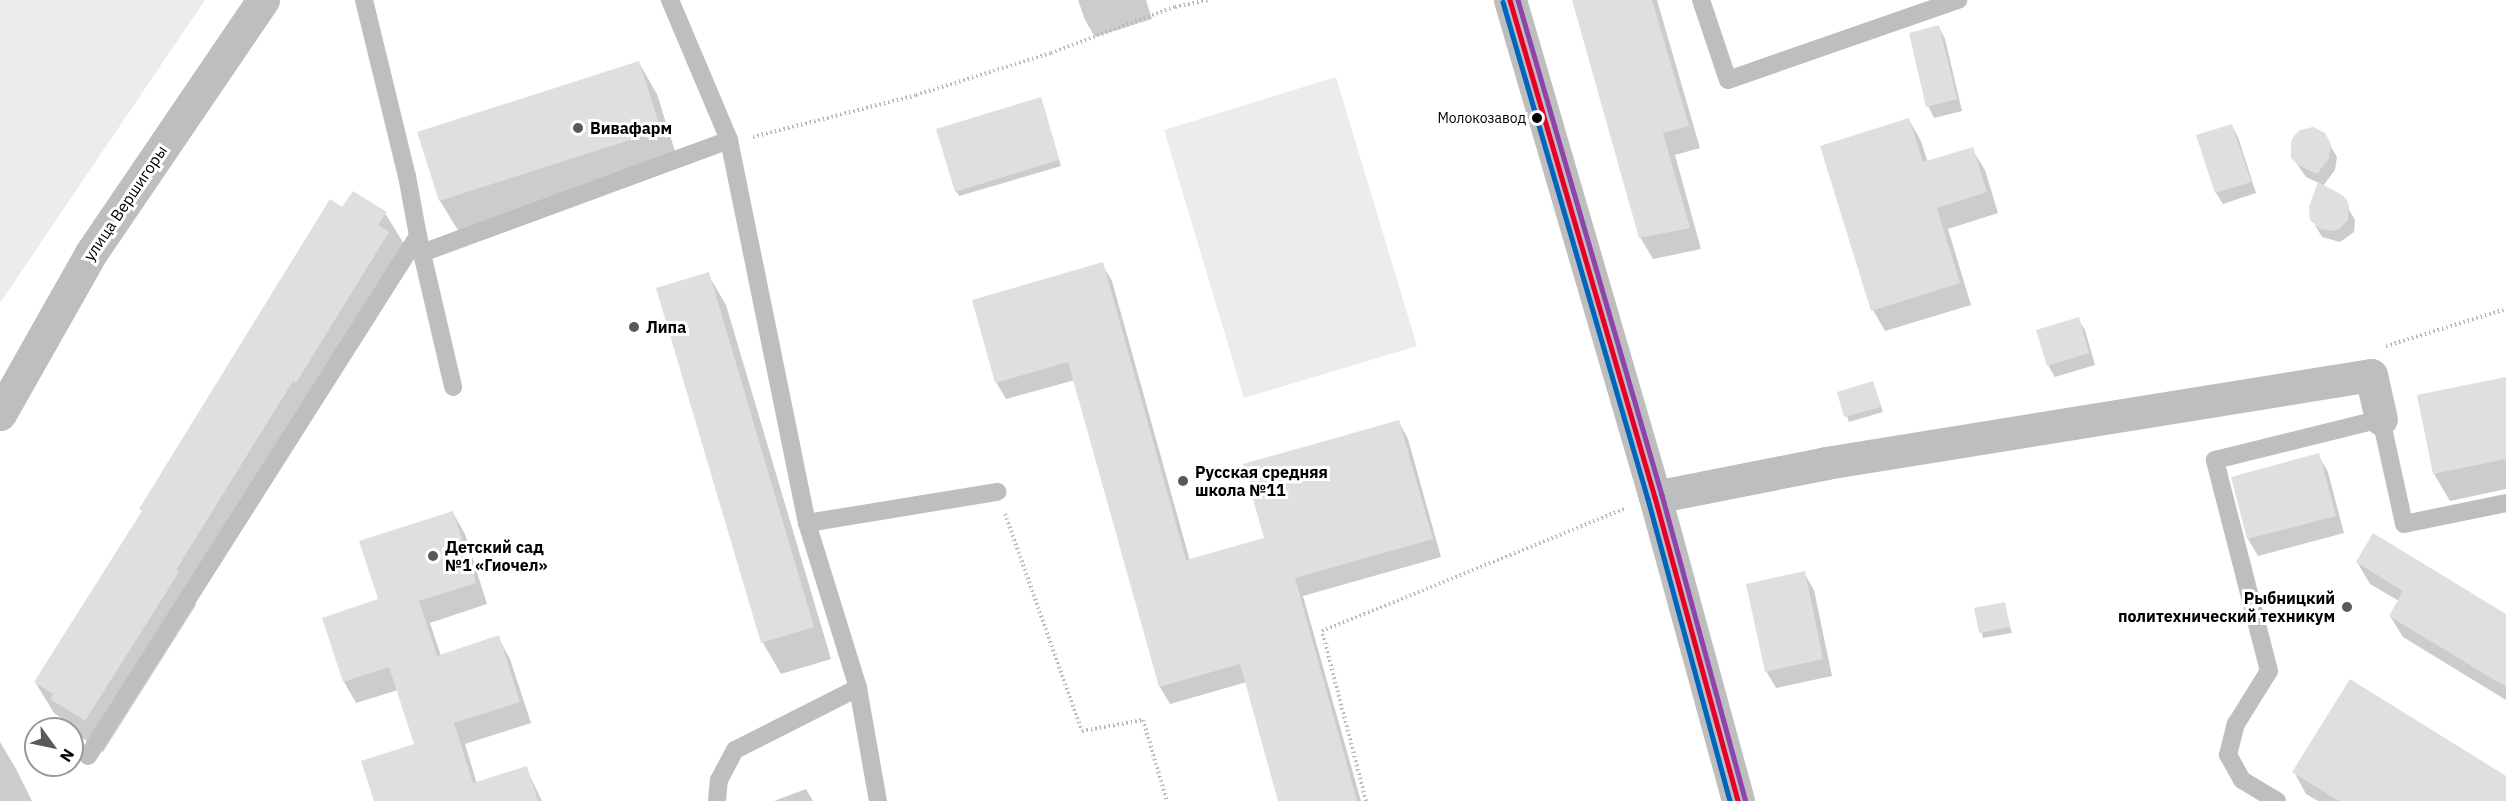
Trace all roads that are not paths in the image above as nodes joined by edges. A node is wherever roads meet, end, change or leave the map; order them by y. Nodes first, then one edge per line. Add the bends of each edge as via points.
1 (263, 0) edge
2 (364, 0) edge
3 (670, 0) edge
4 (1510, 0) edge
5 (1701, 0) edge
6 (1958, 0) edge
7 (729, 140) junction
8 (420, 244) junction
9 (453, 387) dead end
10 (0, 414) edge
11 (2381, 419) junction
12 (998, 492) road end
13 (1655, 497) junction
14 (2506, 502) edge
15 (807, 523) junction
16 (858, 688) junction
17 (88, 756) dead end
18 (717, 801) edge
19 (878, 801) edge
20 (1738, 801) edge
21 (2277, 801) edge

1 - 10 street, улица Вершигоры via 91,253
2 - 8 lane
3 - 7 lane
4 - 13 street
5 - 6 lane via 1728,80
7 - 8 lane
7 - 15 lane
8 - 9 lane
8 - 17 lane
11 - 13 street via 2371,375 1826,463
11 - 14 lane via 2404,524
11 - 21 lane via 2215,460 2269,671 2236,724 2228,755 2242,780
12 - 15 lane
13 - 20 street
15 - 16 lane
16 - 18 lane via 735,750 720,780
16 - 19 lane

